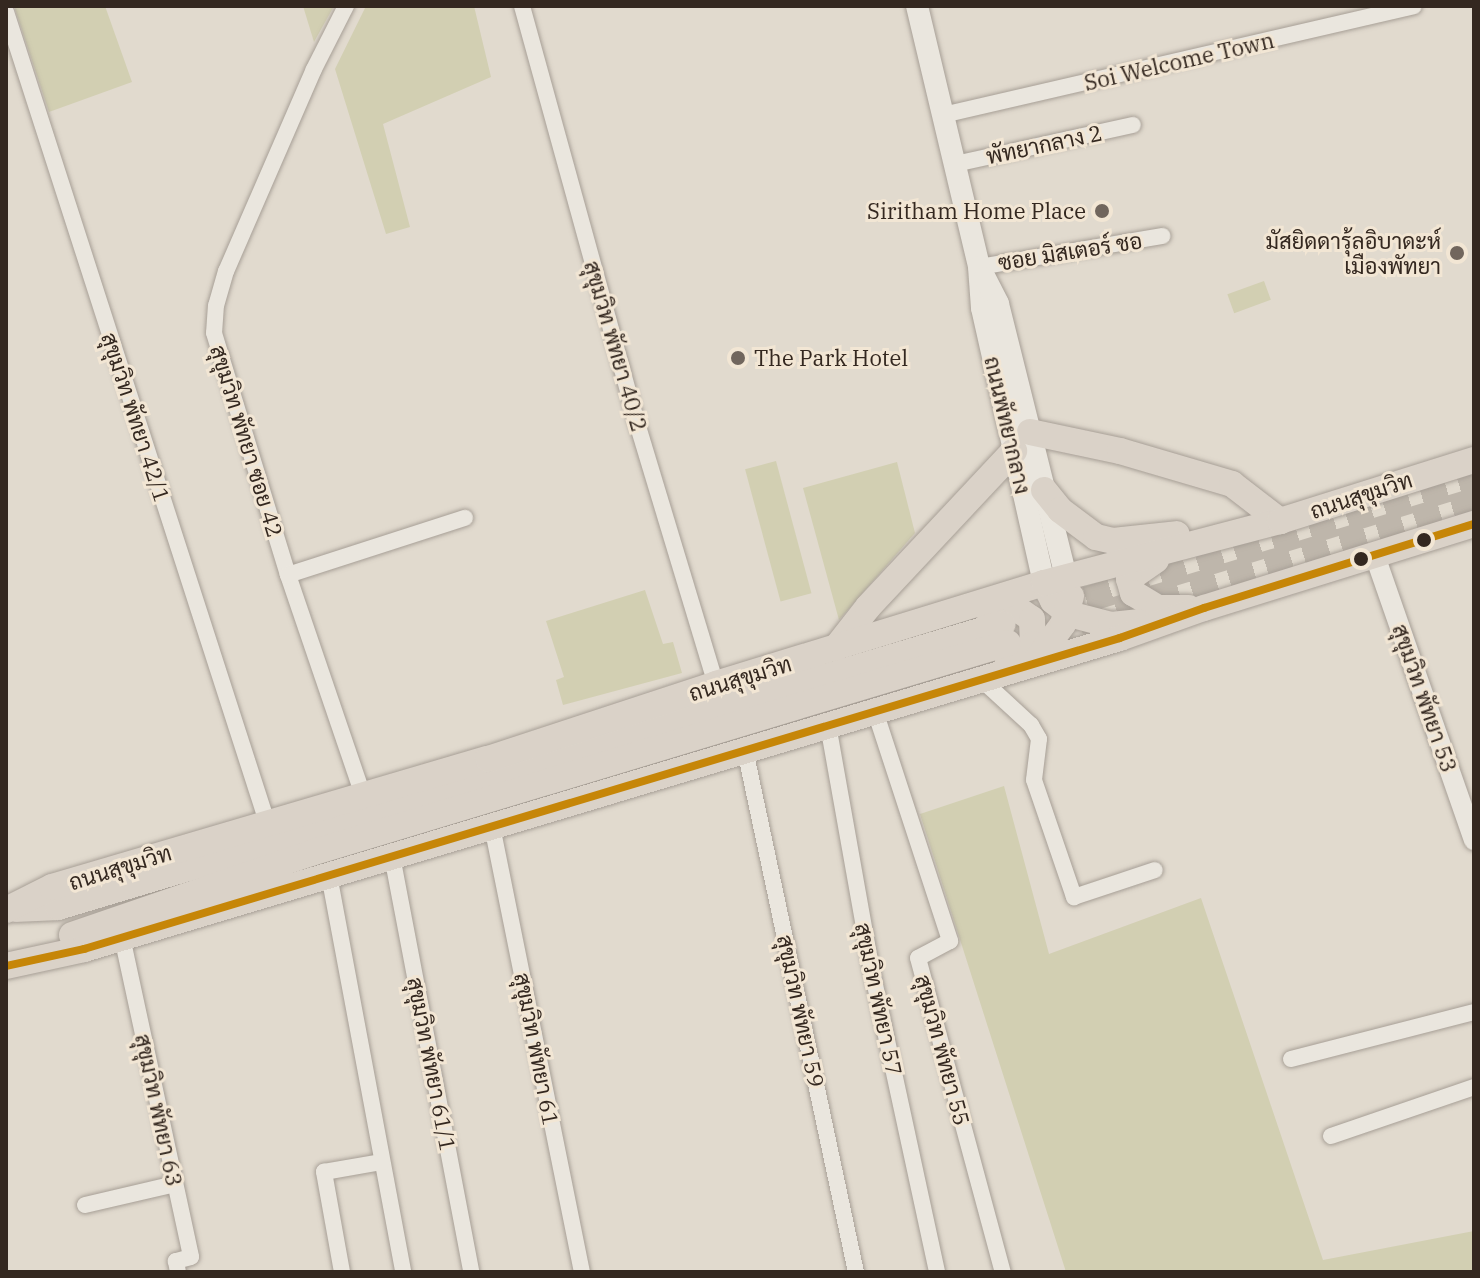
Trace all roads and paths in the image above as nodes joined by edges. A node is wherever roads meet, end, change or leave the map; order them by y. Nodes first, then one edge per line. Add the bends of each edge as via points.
1 (346, 6) edge
2 (522, 6) edge
3 (917, 6) edge
4 (1414, 6) edge
5 (6, 12) edge
6 (943, 115) junction
7 (1133, 125) dead end
8 (955, 164) junction
9 (1162, 236) dead end
10 (979, 267) junction
11 (1022, 441) junction
12 (1474, 460) edge
13 (1044, 490) junction
14 (465, 518) dead end
15 (1280, 521) junction
16 (1474, 524) edge
17 (1252, 527) junction
18 (1182, 546) junction
19 (1375, 556) junction
20 (288, 575) junction
21 (1055, 580) junction
22 (1204, 608) junction
23 (967, 609) junction
24 (1069, 614) junction
25 (1177, 619) junction
26 (835, 649) junction
27 (1035, 662) junction
28 (986, 677) junction
29 (716, 684) junction
30 (875, 711) junction
31 (828, 725) junction
32 (745, 750) junction
33 (363, 795) junction
34 (267, 822) junction
35 (492, 826) junction
36 (1474, 840) edge
37 (392, 856) junction
38 (1155, 870) dead end
39 (329, 875) junction
40 (7, 904) edge
41 (122, 937) junction
42 (16, 963) edge
43 (1474, 1012) edge
44 (1291, 1059) dead end
45 (1474, 1087) edge
46 (1331, 1136) dead end
47 (382, 1162) junction
48 (175, 1184) junction
49 (85, 1205) dead end
50 (178, 1272) edge
51 (342, 1272) edge
52 (403, 1272) edge
53 (471, 1272) edge
54 (582, 1272) edge
55 (856, 1272) edge
56 (937, 1272) edge
57 (1003, 1272) edge

1 - 20 street, สุขุมวิท พัทยา ซอย 42 via 254,204 216,305 214,333
2 - 29 street, สุขุมวิท พัทยา 40/2 via 634,413
3 - 6 main road, ถนนพัทยากลาง
4 - 6 street, Soi Welcome Town
5 - 34 street, สุขุมวิท พัทยา 42/1
6 - 8 main road, ถนนพัทยากลาง
7 - 8 street, พัทยากลาง 2
8 - 10 main road, ถนนพัทยากลาง
9 - 10 street, ซอย มิสเตอร์ ชอ
10 - 11 main road, ถนนพัทยากลาง via 982,308
11 - 13 main road, ถนนพัทยากลาง
11 - 15 highway via 1120,451 1232,484
11 - 21 main road, ถนนพัทยากลาง
11 - 26 highway
12 - 15 highway, ถนนสุขุมวิท
13 - 17 highway via 1077,524 1113,541
13 - 21 main road, ถนนพัทยากลาง
14 - 20 street
15 - 17 highway, ถนนสุขุมวิท
16 - 19 highway, ถนนสุขุมวิท
17 - 18 highway, ถนนสุขุมวิท
18 - 21 highway, ถนนสุขุมวิท
18 - 22 highway via 1139,569 1129,579 1130,586 1138,599 1158,608
19 - 22 highway, ถนนสุขุมวิท
19 - 36 street, สุขุมวิท พัทยา 53
20 - 33 street, สุขุมวิท พัทยา ซอย 42
21 - 23 highway, ถนนสุขุมวิท
21 - 24 highway via 1071,599
22 - 25 highway, ถนนสุขุมวิท
23 - 26 highway, ถนนสุขุมวิท
23 - 28 highway via 1016,608 1032,619 1033,644 1027,653
24 - 25 highway via 1111,625
24 - 27 highway
25 - 27 highway, ถนนสุขุมวิท
26 - 29 highway, ถนนสุขุมวิท
27 - 28 highway, ถนนสุขุมวิท
28 - 30 highway, ถนนสุขุมวิท
28 - 38 street via 1039,739 1034,780 1074,897
29 - 33 highway, ถนนสุขุมวิท
30 - 31 highway, ถนนสุขุมวิท
30 - 57 street, สุขุมวิท พัทยา 55 via 950,941 918,958
31 - 32 highway, ถนนสุขุมวิท
31 - 56 street, สุขุมวิท พัทยา 57 via 872,971
32 - 35 highway, ถนนสุขุมวิท
32 - 55 street, สุขุมวิท พัทยา 59
33 - 34 highway, ถนนสุขุมวิท
34 - 40 highway, ถนนสุขุมวิท
35 - 37 highway, ถนนสุขุมวิท
35 - 54 street, สุขุมวิท พัทยา 61
37 - 39 highway, ถนนสุขุมวิท
37 - 53 street, สุขุมวิท พัทยา 61/1
39 - 41 highway, ถนนสุขุมวิท
39 - 47 street
40 - 42 highway, ถนนสุขุมวิท via 58,907 1006,634 311,853 76,933
41 - 42 highway, ถนนสุขุมวิท
41 - 48 street, สุขุมวิท พัทยา 63
43 - 44 street
45 - 46 street
47 - 51 street via 324,1172
47 - 52 street
48 - 49 street
48 - 50 street, สุขุมวิท พัทยา 63 via 191,1257 176,1261

